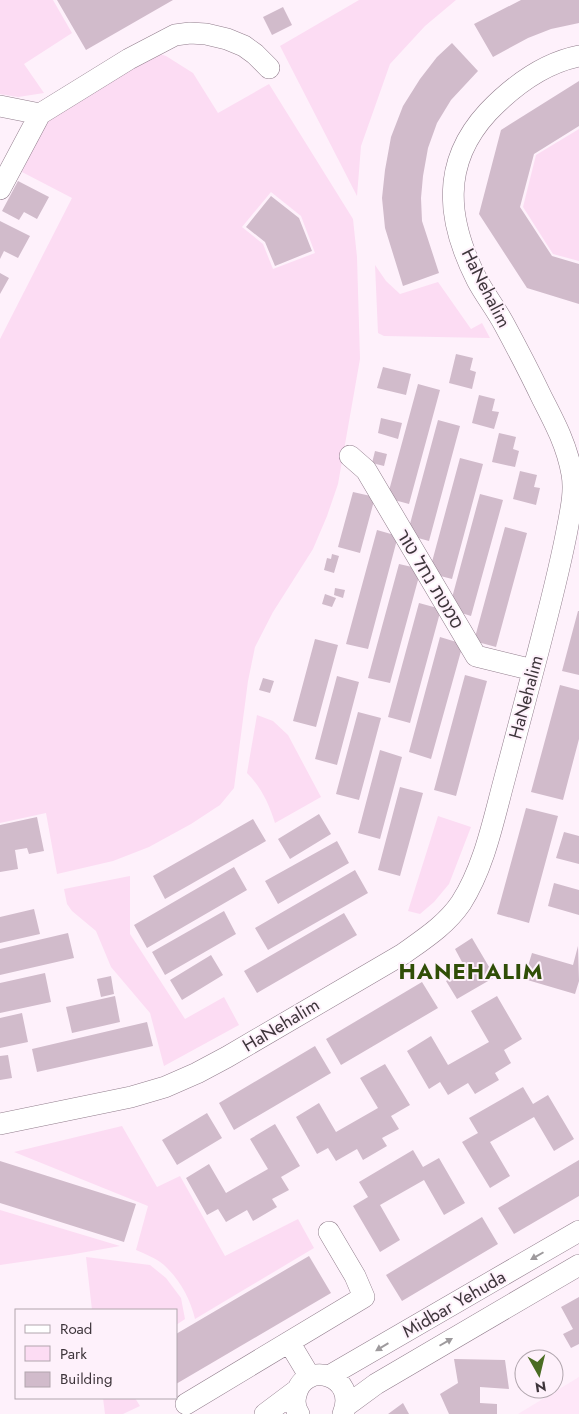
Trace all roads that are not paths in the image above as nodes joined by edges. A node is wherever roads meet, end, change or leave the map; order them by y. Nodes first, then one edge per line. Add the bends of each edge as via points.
1 (579, 56) edge
2 (269, 68) dead end
3 (0, 106) edge
4 (40, 114) junction
5 (0, 189) edge
6 (350, 456) dead end
7 (533, 670) junction
8 (0, 1124) edge
9 (579, 1231) edge
10 (329, 1232) dead end
11 (579, 1265) edge
12 (289, 1342) junction
13 (312, 1381) junction
14 (186, 1404) dead end
15 (345, 1410) edge
16 (265, 1414) edge
17 (299, 1414) edge

1 - 7 street, HaNehalim via 544,69 519,84 479,122 464,145 455,170 452,193 461,240 477,279 503,322 564,442 573,478 566,538
2 - 4 street via 255,54 226,39 206,34 174,35
3 - 4 street
4 - 5 street
6 - 7 street, סמטת נחל טור via 366,470 476,656
7 - 8 street, HaNehalim via 486,847 461,902 428,937 257,1040 165,1087
9 -> 13 street, Midbar Yehuda
10 - 12 street via 364,1297
15 -> 11 street, Midbar Yehuda via 376,1384
12 - 13 street
12 - 14 street
13 - 15 street via 337,1380 347,1397
13 - 16 street, Midbar Yehuda
13 - 17 street via 295,1400

